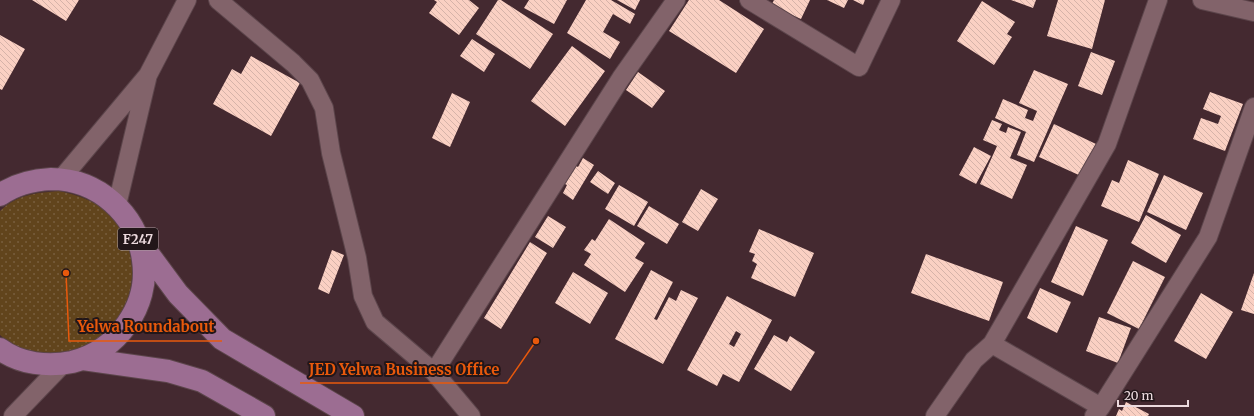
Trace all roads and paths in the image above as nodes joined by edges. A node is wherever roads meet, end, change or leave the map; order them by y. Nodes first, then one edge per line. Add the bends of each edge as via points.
1 (187, 0) edge
2 (218, 0) edge
3 (676, 0) edge
4 (749, 0) edge
5 (890, 0) edge
6 (1158, 0) edge
7 (1202, 0) edge
8 (1254, 12) edge
9 (148, 74) junction
10 (1254, 107) edge
11 (61, 179) junction
12 (1, 194) edge
13 (116, 206) junction
14 (139, 240) junction
15 (992, 344) junction
16 (0, 349) edge
17 (73, 362) junction
18 (434, 372) junction
19 (1097, 412) edge
20 (13, 416) edge
21 (264, 416) edge
22 (353, 416) edge
23 (471, 416) edge
24 (935, 416) edge

1 - 9 street
2 - 18 street via 310,80 324,108 331,153 357,258 363,296 375,322
3 - 18 street via 621,78
4 - 5 street via 859,67
6 - 15 street via 1107,144
7 - 8 street
9 - 11 street
9 - 13 street
10 - 19 street via 1208,237
11 - 12 main road, F247 via 20,184
11 - 13 main road, F247 via 88,187
13 - 14 main road, F247 via 130,222
14 - 17 main road, F247 via 144,260 144,281 139,302 130,320 107,346
14 - 22 main road, F247 via 178,294 222,339
15 - 19 street
15 - 24 street via 974,360
16 - 17 main road, F247 via 22,360 42,365
17 - 20 street
17 - 21 main road, F247 via 168,371 202,381
18 - 23 street

